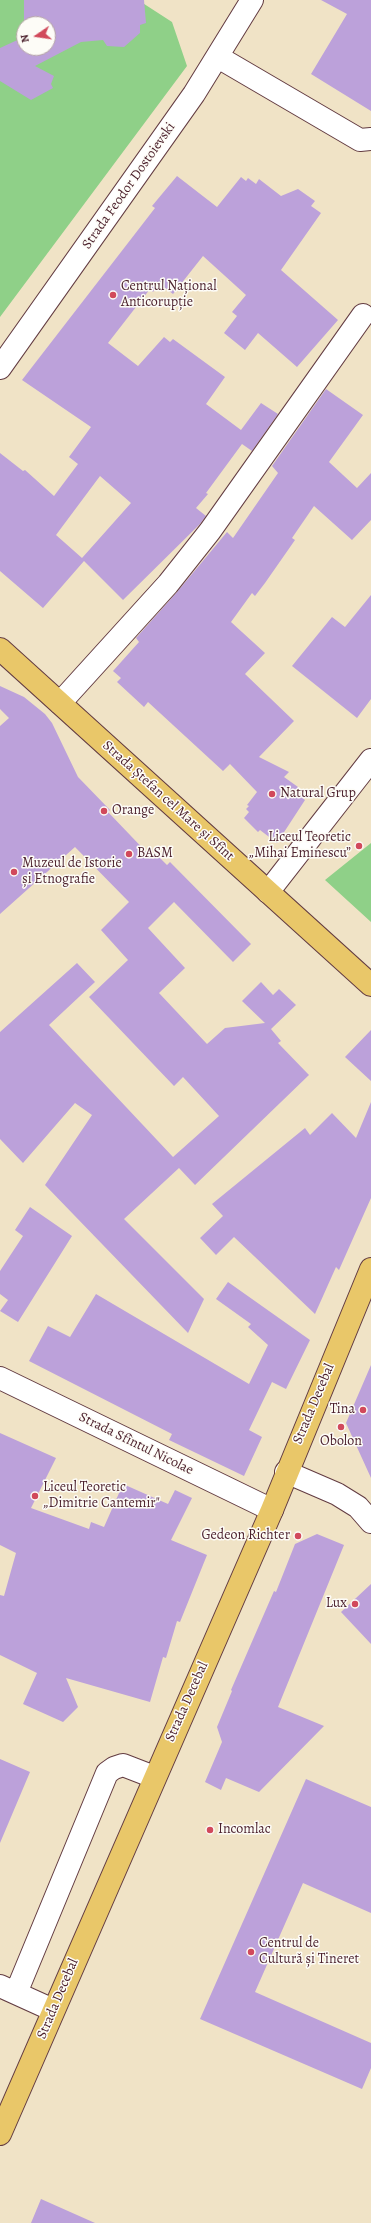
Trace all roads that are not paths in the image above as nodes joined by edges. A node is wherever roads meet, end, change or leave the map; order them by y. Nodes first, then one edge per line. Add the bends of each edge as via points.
1 (252, 0) edge
2 (218, 57) junction
3 (371, 139) edge
4 (363, 314) dead end
5 (0, 368) edge
6 (0, 649) edge
7 (60, 703) junction
8 (371, 760) edge
9 (268, 892) junction
10 (371, 984) edge
11 (371, 1269) edge
12 (0, 1378) edge
13 (286, 1472) junction
14 (272, 1510) junction
15 (371, 1522) edge
16 (154, 1777) junction
17 (8, 1990) edge
18 (53, 2010) junction
19 (0, 2134) edge

1 - 2 street, Strada Fеodor Dostoievski
2 - 3 street via 360,140
2 - 5 street, Strada Fеodor Dostoievski
4 - 7 street via 210,531 168,584
6 - 7 main road, Strada Ștefan cel Mare și Sfînt
7 - 9 main road, Strada Ștefan cel Mare și Sfînt
8 - 9 street
9 - 10 main road, Strada Ștefan cel Mare și Sfînt
11 - 13 main road, Strada Decebal
12 - 14 street, Strada Sfîntul Nicolae
13 - 14 main road, Strada Decebal
13 - 15 street via 337,1494 358,1507
14 - 16 main road, Strada Decebal
16 - 17 street via 123,1765 107,1773
16 - 18 main road, Strada Decebal
17 - 18 street
18 - 19 main road, Strada Decebal

